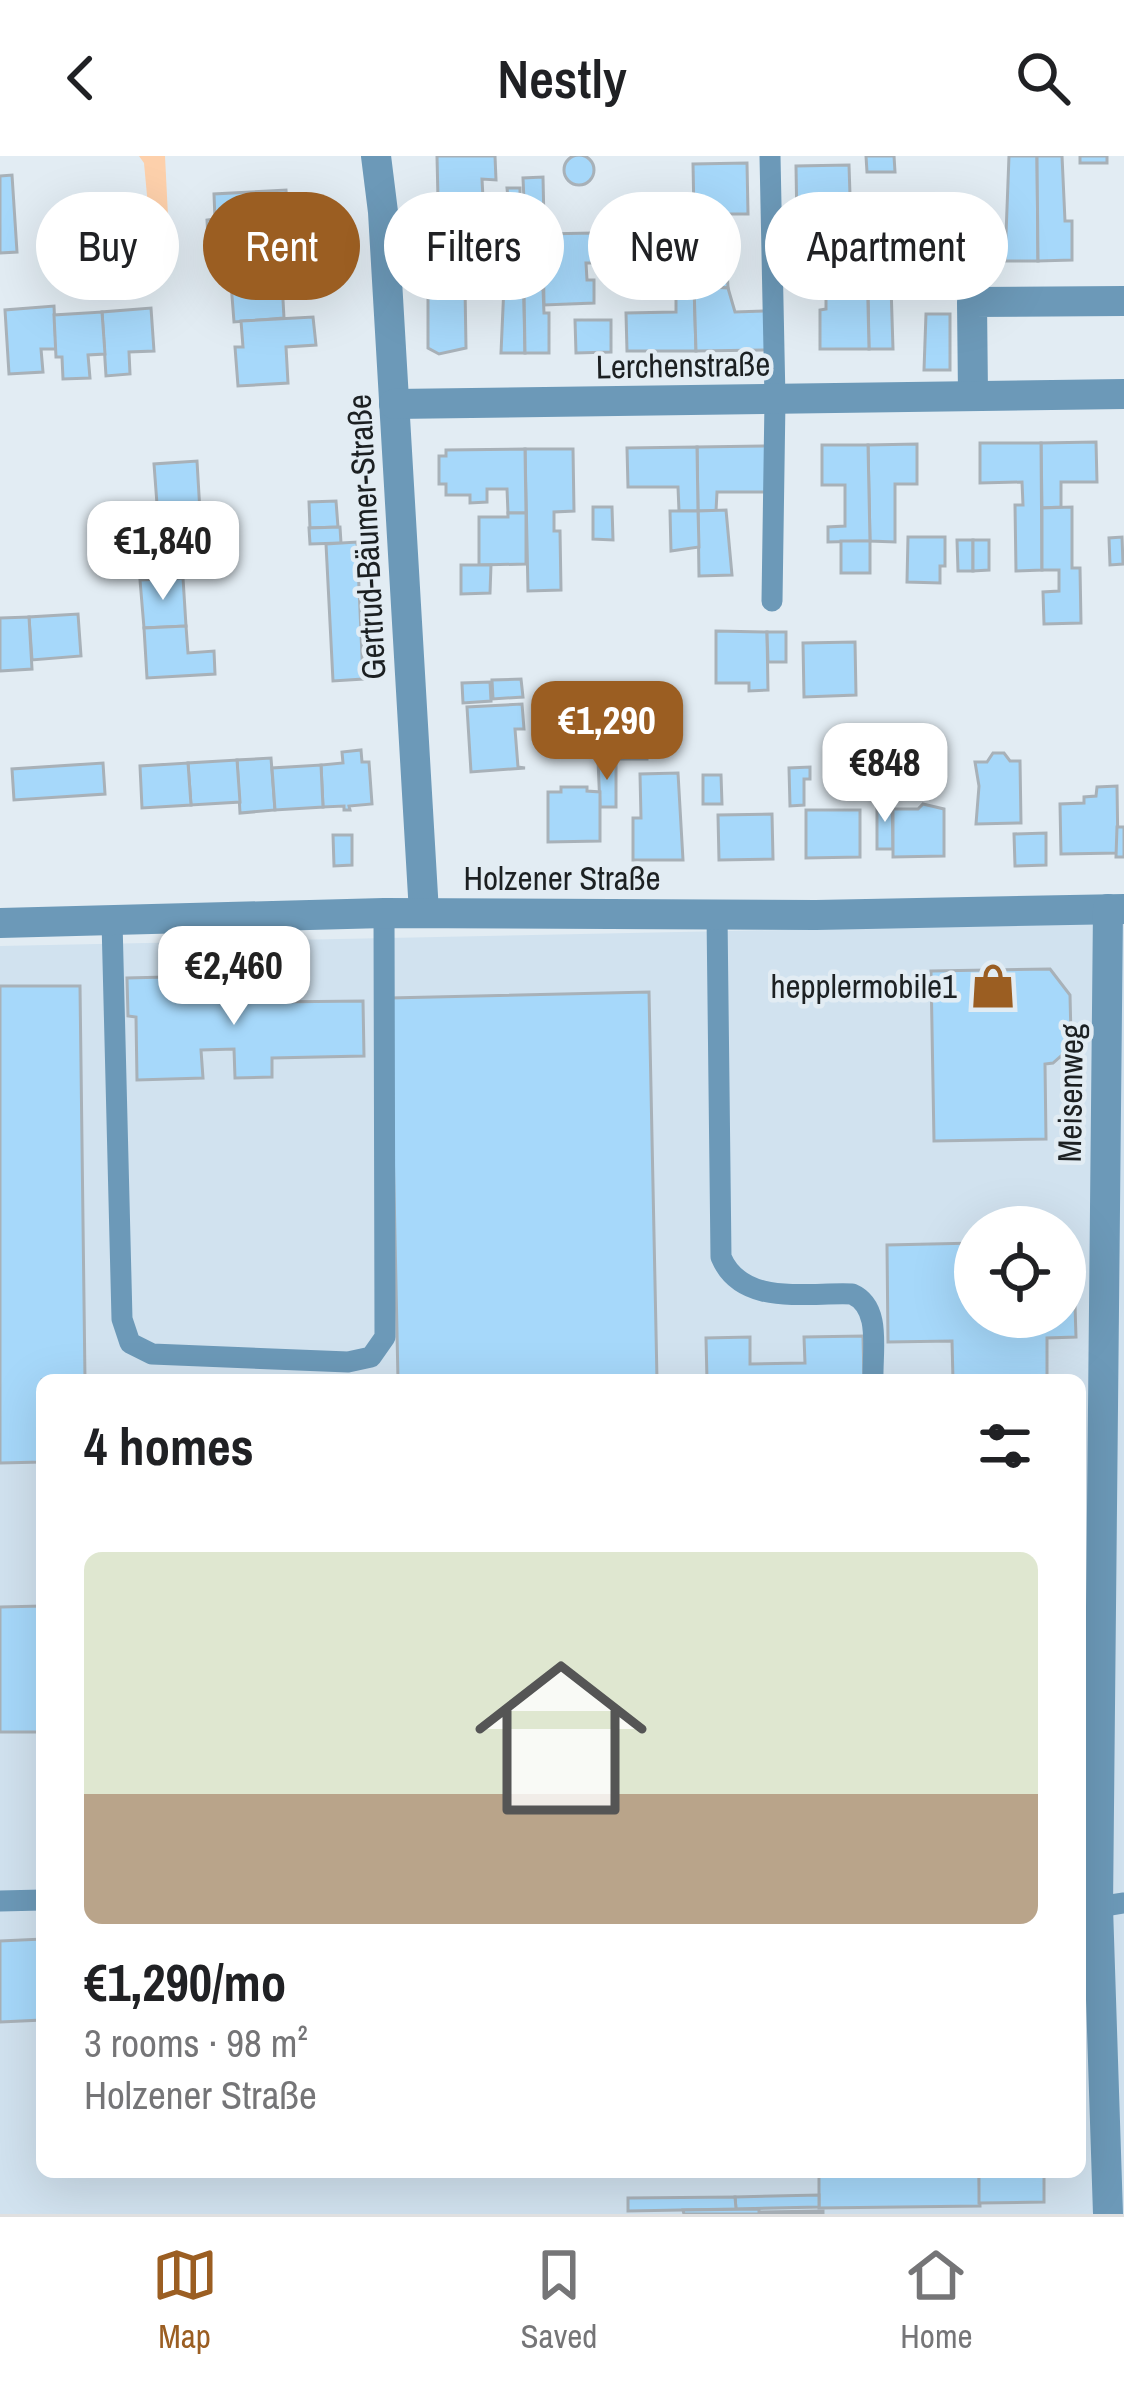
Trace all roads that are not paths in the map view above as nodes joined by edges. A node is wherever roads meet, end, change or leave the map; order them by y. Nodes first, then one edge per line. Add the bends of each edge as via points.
1 (376, 156) edge
2 (770, 156) edge
3 (1124, 301) edge
4 (1124, 394) edge
5 (973, 395) junction
6 (775, 400) junction
7 (394, 404) junction
8 (772, 601) dead end
9 (1116, 909) edge
10 (384, 914) junction
11 (424, 914) junction
12 (717, 915) junction
13 (112, 921) junction
14 (0, 923) edge
15 (873, 1374) edge
16 (1090, 1720) edge
17 (36, 1900) edge
18 (0, 1901) edge
19 (1100, 1917) edge
20 (1091, 2042) edge
21 (1092, 2090) edge
22 (1108, 2214) edge

1 - 7 street, Gertrud-Bäumer-Straße
2 - 6 lane
3 - 5 street via 972,302
4 - 5 street, Lerchenstraße
5 - 6 street, Lerchenstraße
6 - 7 street, Lerchenstraße
6 - 8 lane
7 - 11 street, Gertrud-Bäumer-Straße
9 - 12 street, Holzener Straße
9 - 16 street, Meisenweg
10 - 11 street, Holzener Straße
10 - 13 street, Holzener Straße
10 - 13 lane via 385,1337 371,1357 348,1362 152,1354 130,1343 122,1319
11 - 12 street, Holzener Straße
12 - 15 lane via 721,1257 752,1289 863,1299 872,1308
13 - 14 street, Holzener Straße
16 - 19 street, Meisenweg
17 - 18 lane
19 - 20 street, Meisenweg
20 - 21 street, Meisenweg
21 - 22 street, Meisenweg

